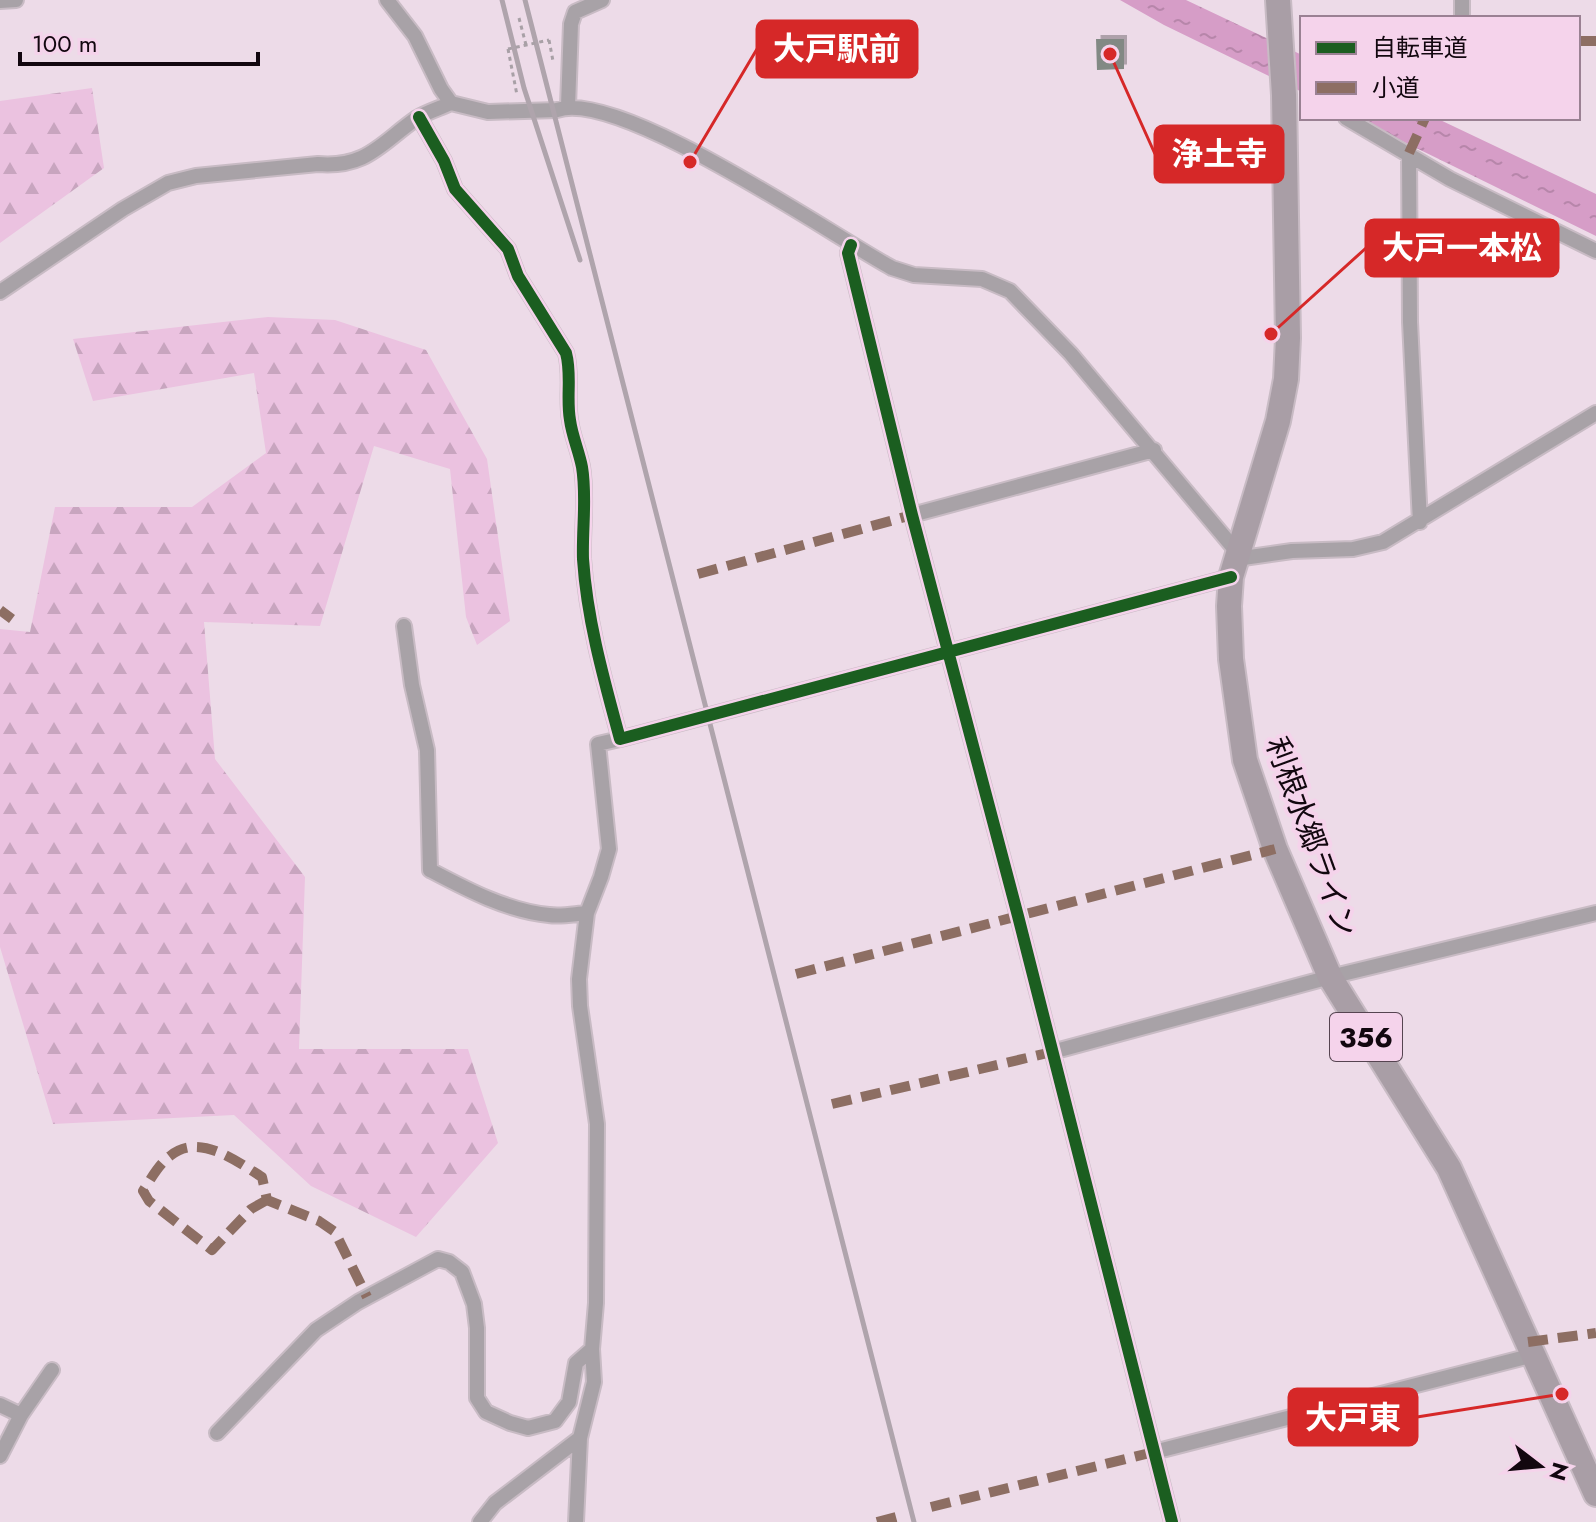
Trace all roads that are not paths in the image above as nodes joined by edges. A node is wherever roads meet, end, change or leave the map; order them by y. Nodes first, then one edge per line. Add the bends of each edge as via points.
1 (16, 0) edge
2 (387, 0) edge
3 (602, 0) edge
4 (1278, 0) edge
5 (0, 1) edge
6 (1290, 92) edge
7 (451, 103) junction
8 (568, 106) junction
9 (419, 117) junction
10 (1350, 120) edge
11 (1409, 153) junction
12 (851, 245) junction
13 (1596, 251) edge
14 (0, 292) edge
15 (1596, 413) edge
16 (1154, 450) junction
17 (912, 515) junction
18 (1420, 522) junction
19 (1235, 563) junction
20 (404, 626) dead end
21 (949, 654) junction
22 (620, 739) junction
23 (587, 913) junction
24 (1596, 913) edge
25 (1330, 977) junction
26 (1052, 1052) junction
27 (592, 1349) junction
28 (1534, 1355) junction
29 (52, 1370) dead end
30 (0, 1405) edge
31 (21, 1415) junction
32 (217, 1433) dead end
33 (580, 1438) junction
34 (1154, 1452) junction
35 (0, 1456) edge
36 (1596, 1494) edge
37 (480, 1522) edge
38 (576, 1522) edge
39 (1172, 1522) edge

1 - 5 street
2 - 7 street via 415,36
3 - 8 street via 575,12 571,24
4 - 6 highway, 利根水郷ライン / 356
6 - 19 highway, 利根水郷ライン / 356 via 1286,379
7 - 8 street via 488,112
7 - 9 street
8 - 12 street via 622,118 675,140
9 - 14 street via 368,157 336,166 211,174 168,183
9 - 22 street via 455,189 508,249 518,276 566,353 569,417 582,468 589,606
10 - 11 street
11 - 13 street
11 - 18 street via 1410,322
12 - 16 street via 914,275 982,279 1010,291
12 - 17 street via 848,253
15 - 18 street
16 - 17 street
16 - 19 street
17 - 21 street
18 - 19 street via 1383,542 1353,549 1292,551
19 - 21 street
19 - 25 highway, 利根水郷ライン / 356 via 1229,606 1231,659 1245,760 1275,849
20 - 23 street via 427,750 430,870 531,912
21 - 22 street
21 - 26 street
22 - 23 street via 598,744 609,849
23 - 27 street via 579,979 597,1124
24 - 25 street
25 - 26 street
25 - 28 highway, 利根水郷ライン / 356 via 1449,1168
26 - 34 street
27 - 32 street via 576,1363 569,1402 555,1421 528,1428 486,1412 477,1398 474,1304 462,1272 438,1259 316,1330
27 - 33 street via 594,1382
28 - 34 street
28 - 36 highway, 利根水郷ライン / 356
29 - 31 street
30 - 31 street
31 - 35 street
33 - 37 street via 495,1503
33 - 38 street
34 - 39 street

